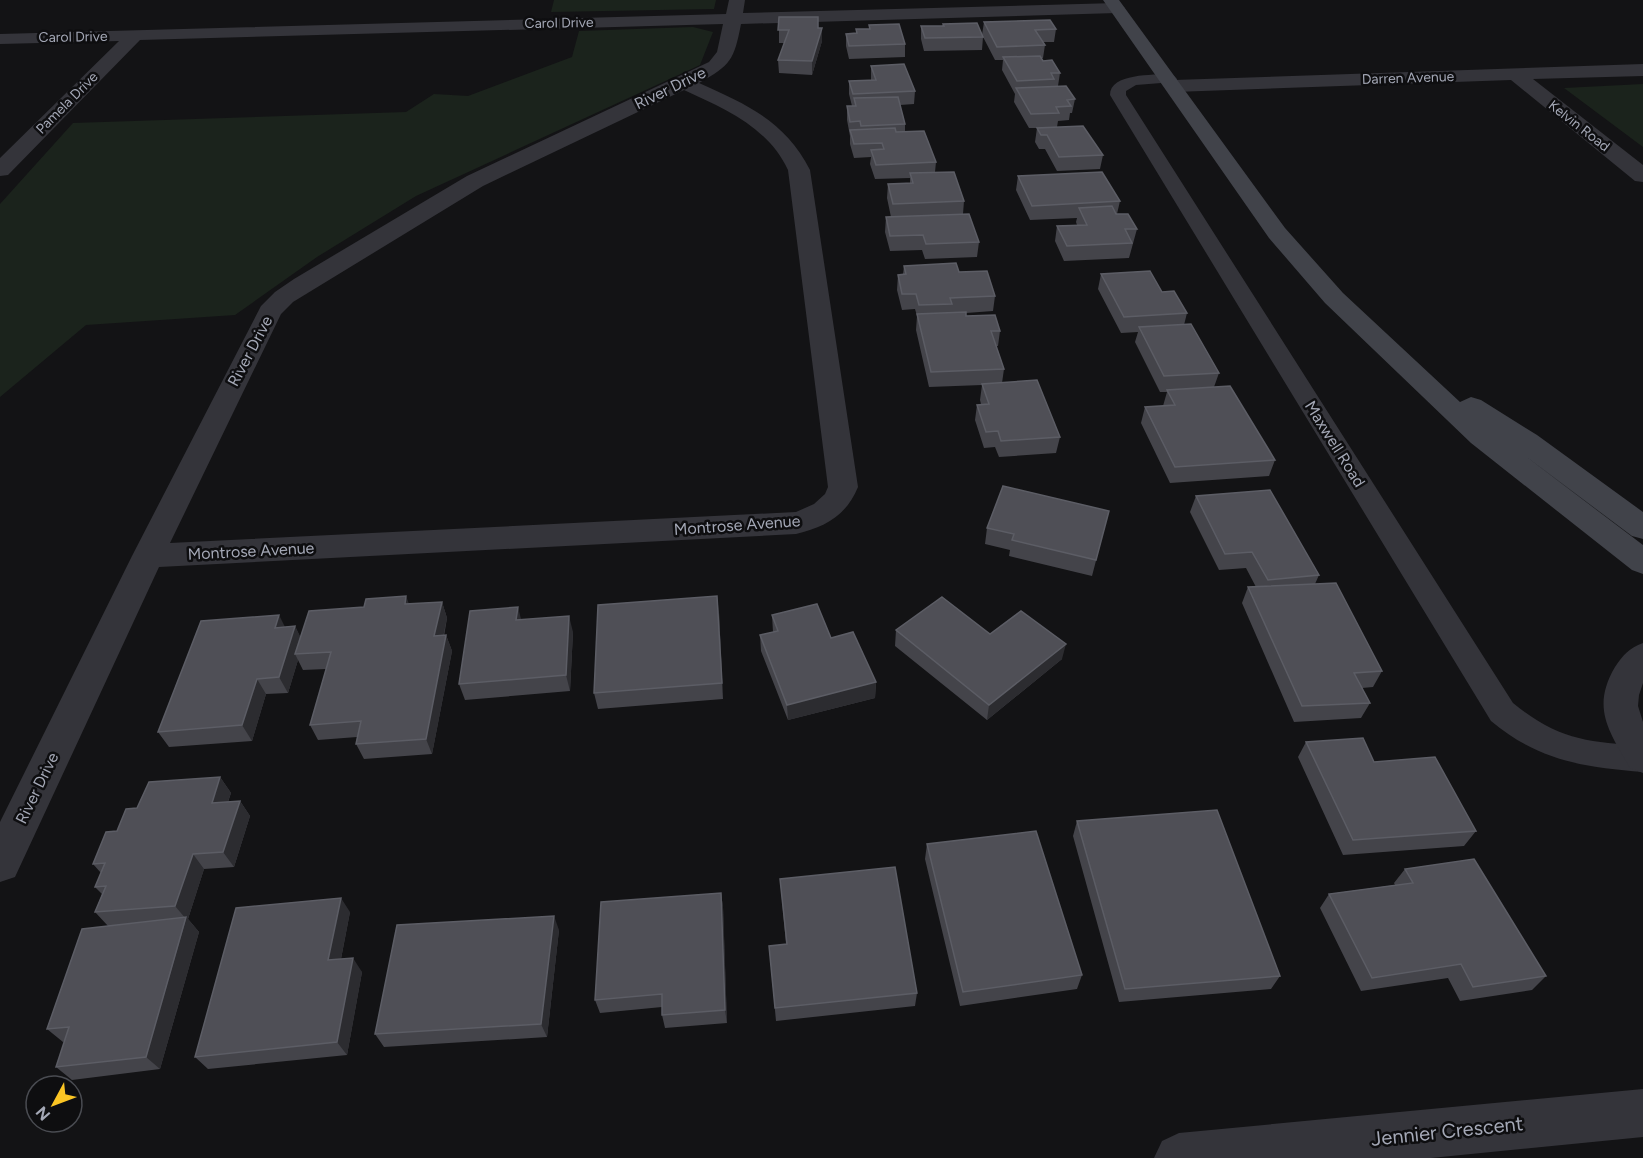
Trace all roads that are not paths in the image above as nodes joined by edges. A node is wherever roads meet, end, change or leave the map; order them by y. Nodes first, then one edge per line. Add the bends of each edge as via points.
1 (1114, 4) edge
2 (734, 9) edge
3 (134, 36) junction
4 (0, 39) edge
5 (1643, 70) edge
6 (1516, 75) junction
7 (684, 83) junction
8 (1171, 83) junction
9 (0, 170) edge
10 (1643, 176) edge
11 (1415, 374) junction
12 (1643, 528) edge
13 (147, 556) junction
14 (1643, 562) edge
15 (1643, 657) edge
16 (1643, 758) edge
17 (0, 864) edge
18 (1643, 1113) edge
19 (1179, 1158) edge

1 - 2 street, Carol Drive
1 - 8 street
2 - 3 street, Carol Drive via 503,16
2 - 7 street, River Drive via 723,59
3 - 4 street, Carol Drive
3 - 9 street, Pamela Drive
5 - 6 street, Darren Avenue
6 - 8 street, Darren Avenue
6 - 10 street, Kelvin Road
7 - 13 street, River Drive via 475,181 284,297 260,329
7 - 13 street, Montrose Avenue via 773,132 799,170 843,487 828,508 796,523
8 - 11 street via 1302,263 1353,318
8 - 16 lane, Maxwell Road via 1132,81 1122,85 1118,95 1502,712 1539,740 1561,749
11 - 12 street via 1527,442
11 - 14 street via 1489,443
13 - 17 street, River Drive
15 - 16 street via 1628,675 1619,698 1620,711
18 - 19 street, Jennier Crescent

